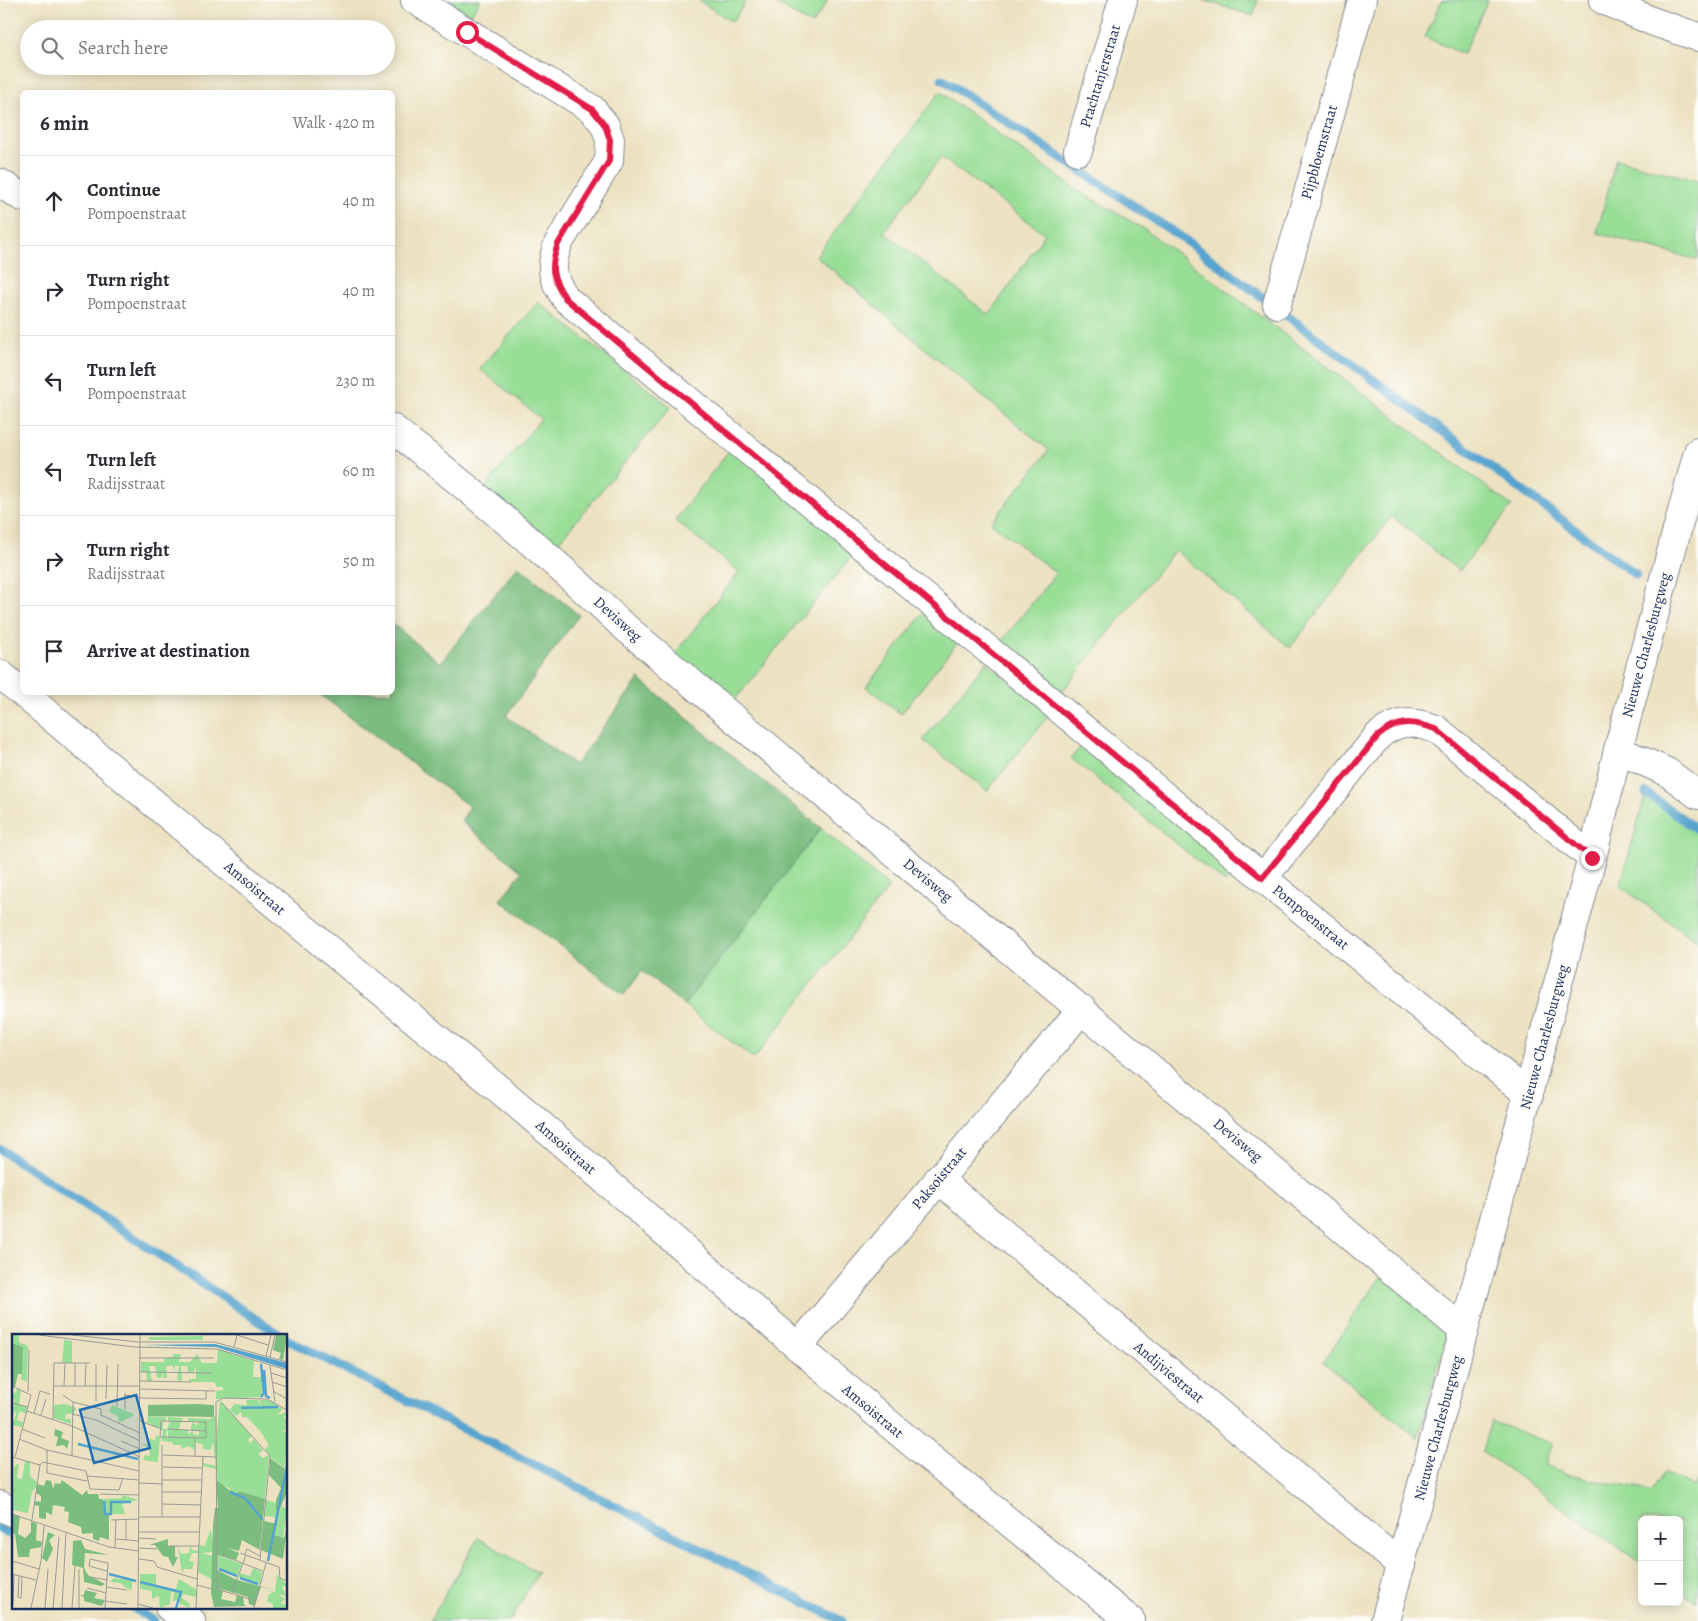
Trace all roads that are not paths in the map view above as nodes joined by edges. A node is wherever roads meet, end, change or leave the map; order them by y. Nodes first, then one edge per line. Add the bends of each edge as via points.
1 (414, 0) edge
2 (1123, 0) edge
3 (1362, 0) edge
4 (1603, 0) edge
5 (1698, 37) edge
6 (1078, 151) dead end
7 (0, 183) edge
8 (20, 196) edge
9 (1277, 304) dead end
10 (395, 430) edge
11 (1698, 452) edge
12 (0, 674) edge
13 (20, 691) edge
14 (25, 695) edge
15 (1618, 750) junction
16 (1698, 795) edge
17 (1592, 858) junction
18 (1262, 878) junction
19 (1082, 1009) junction
20 (1529, 1095) junction
21 (938, 1179) junction
22 (1464, 1331) junction
23 (798, 1347) junction
24 (0, 1505) edge
25 (12, 1512) edge
26 (1401, 1565) junction
27 (171, 1608) edge
28 (191, 1621) edge
29 (1131, 1621) edge
30 (1385, 1621) edge

1 - 18 street, Pompoenstraat via 592,109 605,125 610,140 609,161 558,244 553,258 555,283 566,299
2 - 6 street, Prachtanjerstraat
3 - 9 street, Pijpbloemstraat
4 - 5 street
7 - 8 street
10 - 19 street, Devisweg
11 - 15 street, Nieuwe Charlesburgweg
12 - 13 street, Amsoistraat
14 - 23 street, Amsoistraat via 519,1106
15 - 16 street via 1667,772
15 - 17 street, Nieuwe Charlesburgweg
17 - 18 street via 1436,729 1415,722 1390,726 1378,736
17 - 20 street, Nieuwe Charlesburgweg
18 - 20 street, Pompoenstraat
19 - 21 street, Paksoistraat
19 - 22 street, Devisweg
20 - 22 street, Nieuwe Charlesburgweg
21 - 23 street, Paksoistraat
21 - 26 street, Andijviestraat
22 - 26 street, Nieuwe Charlesburgweg
23 - 29 street, Amsoistraat
24 - 25 street
26 - 30 street, Nieuwe Charlesburgweg
27 - 28 street

